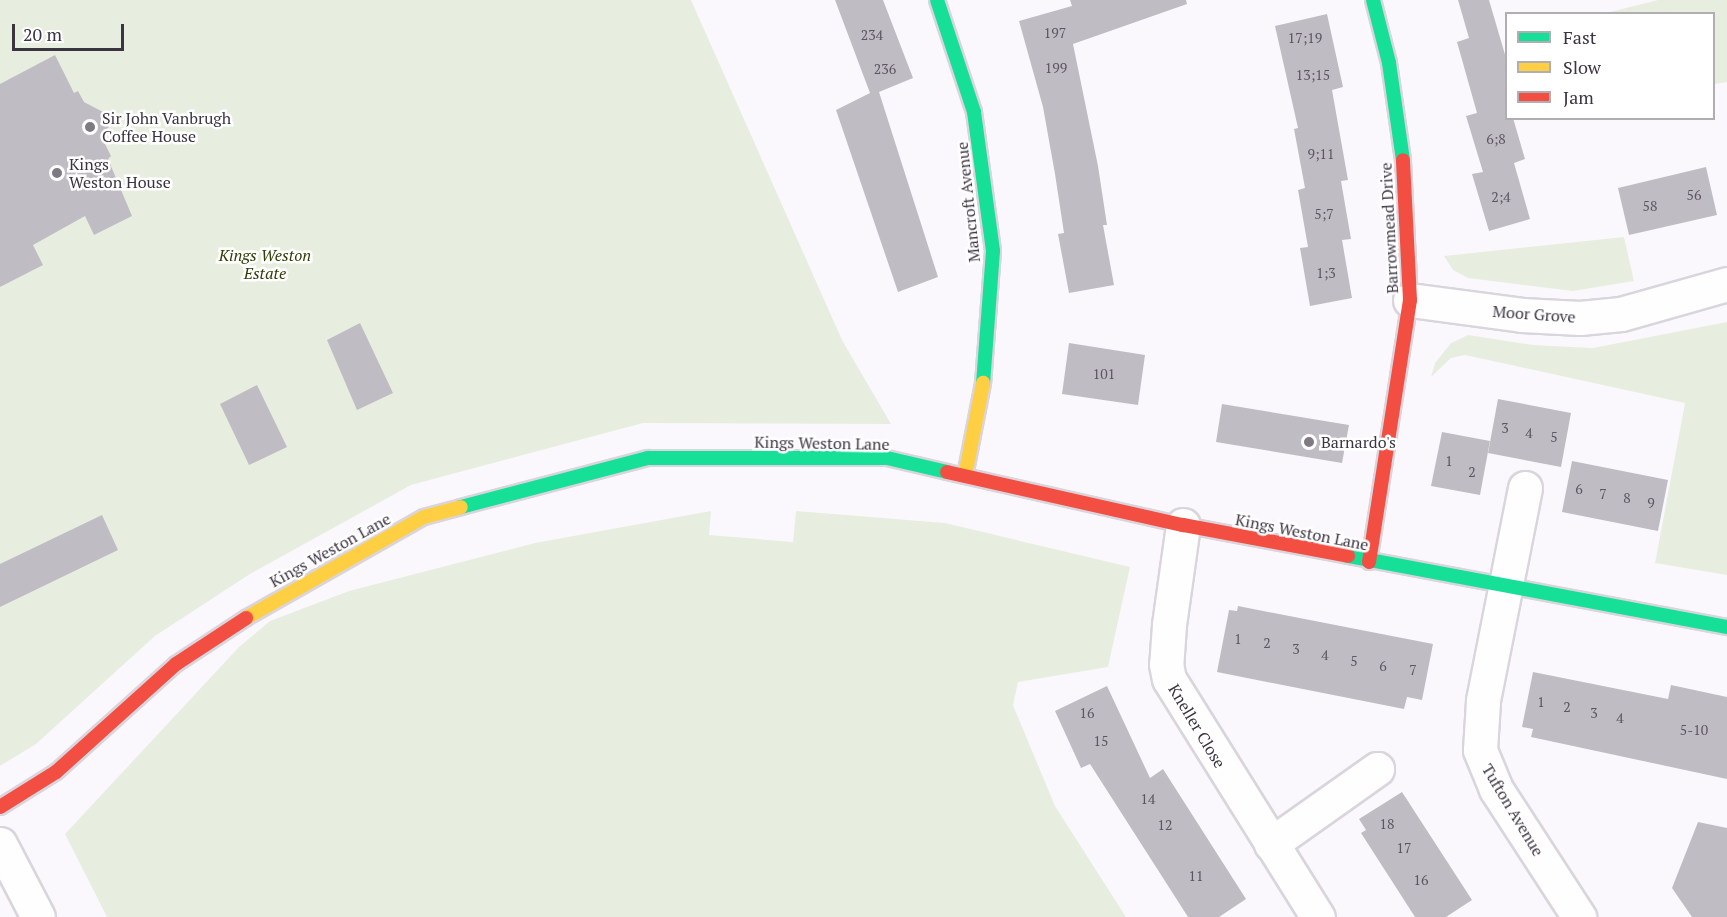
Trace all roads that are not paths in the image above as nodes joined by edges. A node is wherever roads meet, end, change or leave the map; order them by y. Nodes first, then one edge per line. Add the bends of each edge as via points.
1 (937, 0) edge
2 (1372, 0) edge
3 (1727, 284) edge
4 (1410, 300) junction
5 (965, 476) junction
6 (1525, 488) dead end
7 (1183, 525) junction
8 (1369, 562) junction
9 (1505, 588) junction
10 (1727, 627) edge
11 (1377, 769) dead end
12 (0, 807) edge
13 (0, 844) edge
14 (1271, 844) junction
15 (38, 917) edge
16 (1318, 917) edge
17 (1579, 917) edge

1 - 5 street, Mancroft Avenue via 974,112 993,251 983,388
2 - 4 street, Barrowmead Drive via 1389,63 1399,126 1406,187
3 - 4 street, Moor Grove via 1621,314 1580,318 1522,315
4 - 8 street, Barrowmead Drive
5 - 7 street, Kings Weston Lane
5 - 12 street, Kings Weston Lane via 887,458 648,458 424,517 267,604 176,664 56,772
6 - 9 street, Tufton Avenue
7 - 8 street, Kings Weston Lane
7 - 14 street, Kneller Close via 1169,624 1169,680
8 - 9 street, Kings Weston Lane
9 - 10 street, Kings Weston Lane
9 - 17 street, Tufton Avenue via 1483,700 1480,750 1496,789
11 - 14 street
13 - 15 street
14 - 16 street, Kneller Close

